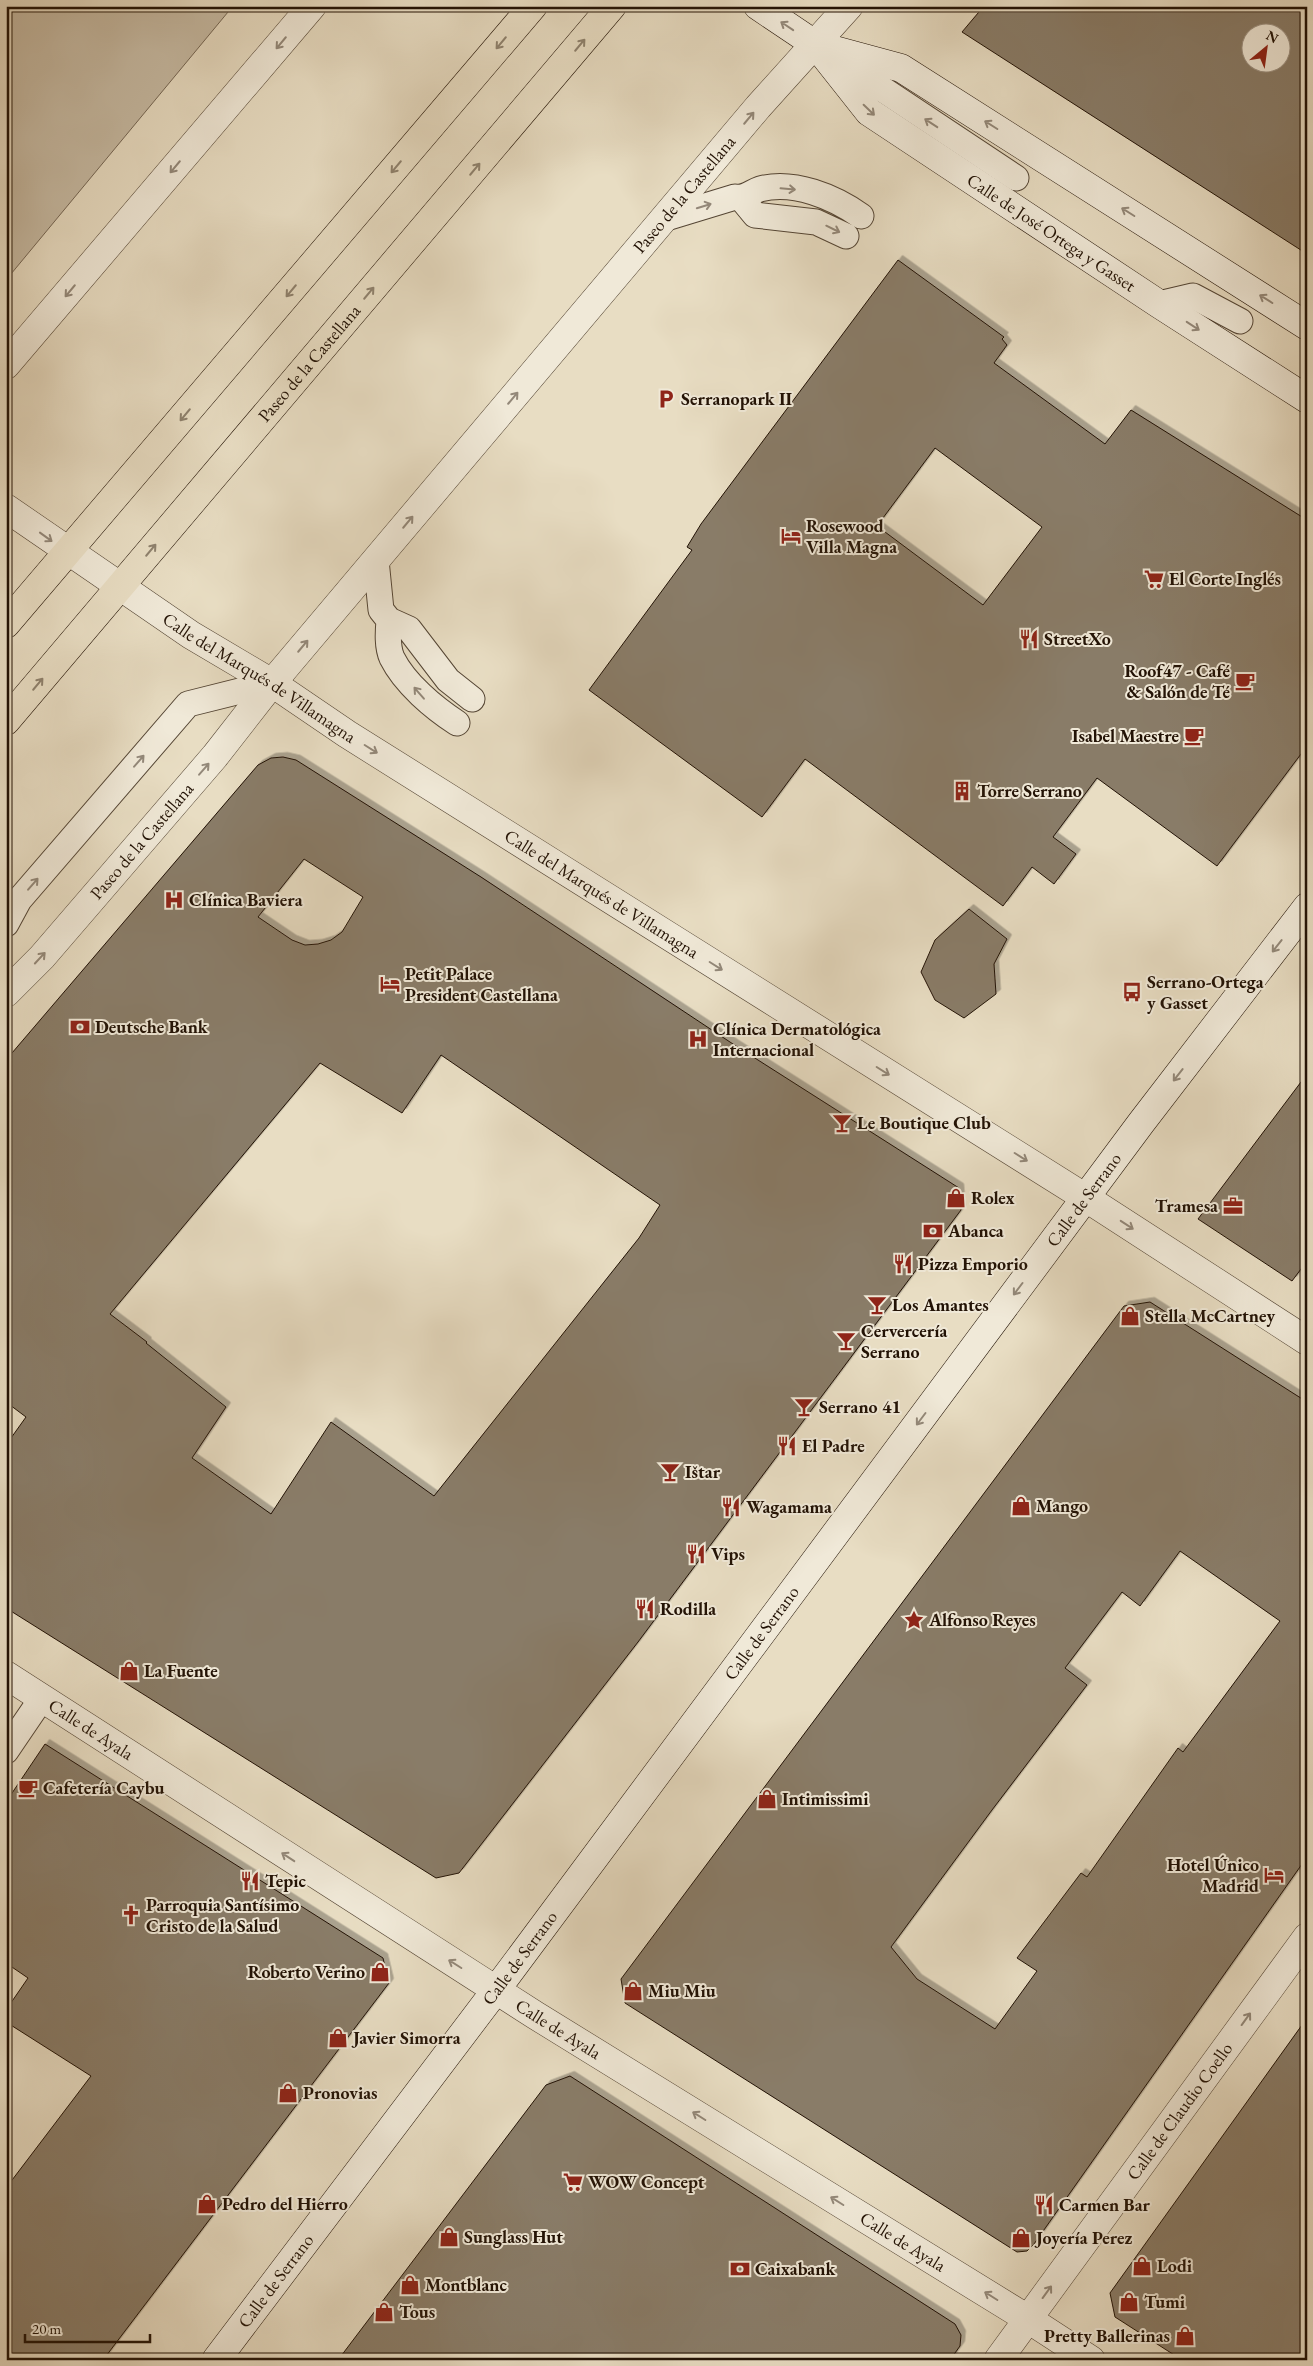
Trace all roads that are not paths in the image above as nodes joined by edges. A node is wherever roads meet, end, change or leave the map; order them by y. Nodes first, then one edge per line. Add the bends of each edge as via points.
1 (312, 6) edge
2 (533, 6) edge
3 (612, 6) edge
4 (758, 6) edge
5 (849, 6) edge
6 (816, 45) junction
7 (1016, 178) dead end
8 (741, 198) junction
9 (861, 216) dead end
10 (666, 218) junction
11 (846, 236) dead end
12 (1159, 304) junction
13 (1240, 321) dead end
14 (1307, 326) edge
15 (6, 365) edge
16 (1307, 398) edge
17 (6, 508) edge
18 (68, 552) junction
19 (376, 560) junction
20 (120, 587) junction
21 (388, 620) junction
22 (6, 624) edge
23 (272, 684) junction
24 (472, 699) dead end
25 (6, 721) edge
26 (457, 723) dead end
27 (1307, 907) edge
28 (6, 924) edge
29 (6, 993) edge
30 (1086, 1198) junction
31 (1307, 1341) edge
32 (6, 1675) edge
33 (42, 1698) junction
34 (6, 1751) edge
35 (1307, 1937) edge
36 (496, 1990) junction
37 (1028, 2319) junction
38 (216, 2360) edge
39 (998, 2360) edge
40 (1091, 2360) edge

1 -> 15 street
2 -> 18 highway
20 -> 3 highway, Paseo de la Castellana
6 -> 4 street, Calle de José Ortega y Gasset
5 - 6 street, Paseo de la Castellana
7 -> 6 lane
10 -> 6 street, Paseo de la Castellana via 758,107
6 -> 12 street, Calle de José Ortega y Gasset via 869,112
14 -> 6 street, Calle de José Ortega y Gasset via 901,68
8 -> 9 lane via 760,189 806,191 827,196
10 -> 8 lane via 735,197
8 -> 11 lane via 755,215 816,222
19 -> 10 street, Paseo de la Castellana
12 - 13 lane via 1193,296
12 -> 16 street, Calle de José Ortega y Gasset
17 -> 18 street, Calle del Marqués de Villamagna
18 - 20 street, Calle del Marqués de Villamagna
18 - 22 highway
19 - 21 lane via 381,610
23 -> 19 street, Paseo de la Castellana
20 - 23 street, Calle del Marqués de Villamagna
25 -> 20 highway, Paseo de la Castellana
21 - 24 lane via 409,629 448,680
26 -> 21 lane via 421,696 392,658
28 -> 23 lane via 19,900 188,704
29 -> 23 street, Paseo de la Castellana via 48,950 215,756
23 -> 30 street, Calle del Marqués de Villamagna
27 -> 30 street, Calle de Serrano
30 -> 31 street, Calle del Marqués de Villamagna
30 -> 36 street, Calle de Serrano
32 - 33 street, Calle de Ayala
33 - 34 lane
36 -> 33 street, Calle de Ayala
37 -> 35 street, Calle de Claudio Coello
37 -> 36 street, Calle de Ayala
36 - 38 street, Calle de Serrano
37 - 39 street, Calle de Claudio Coello
37 - 40 street, Calle de Ayala

